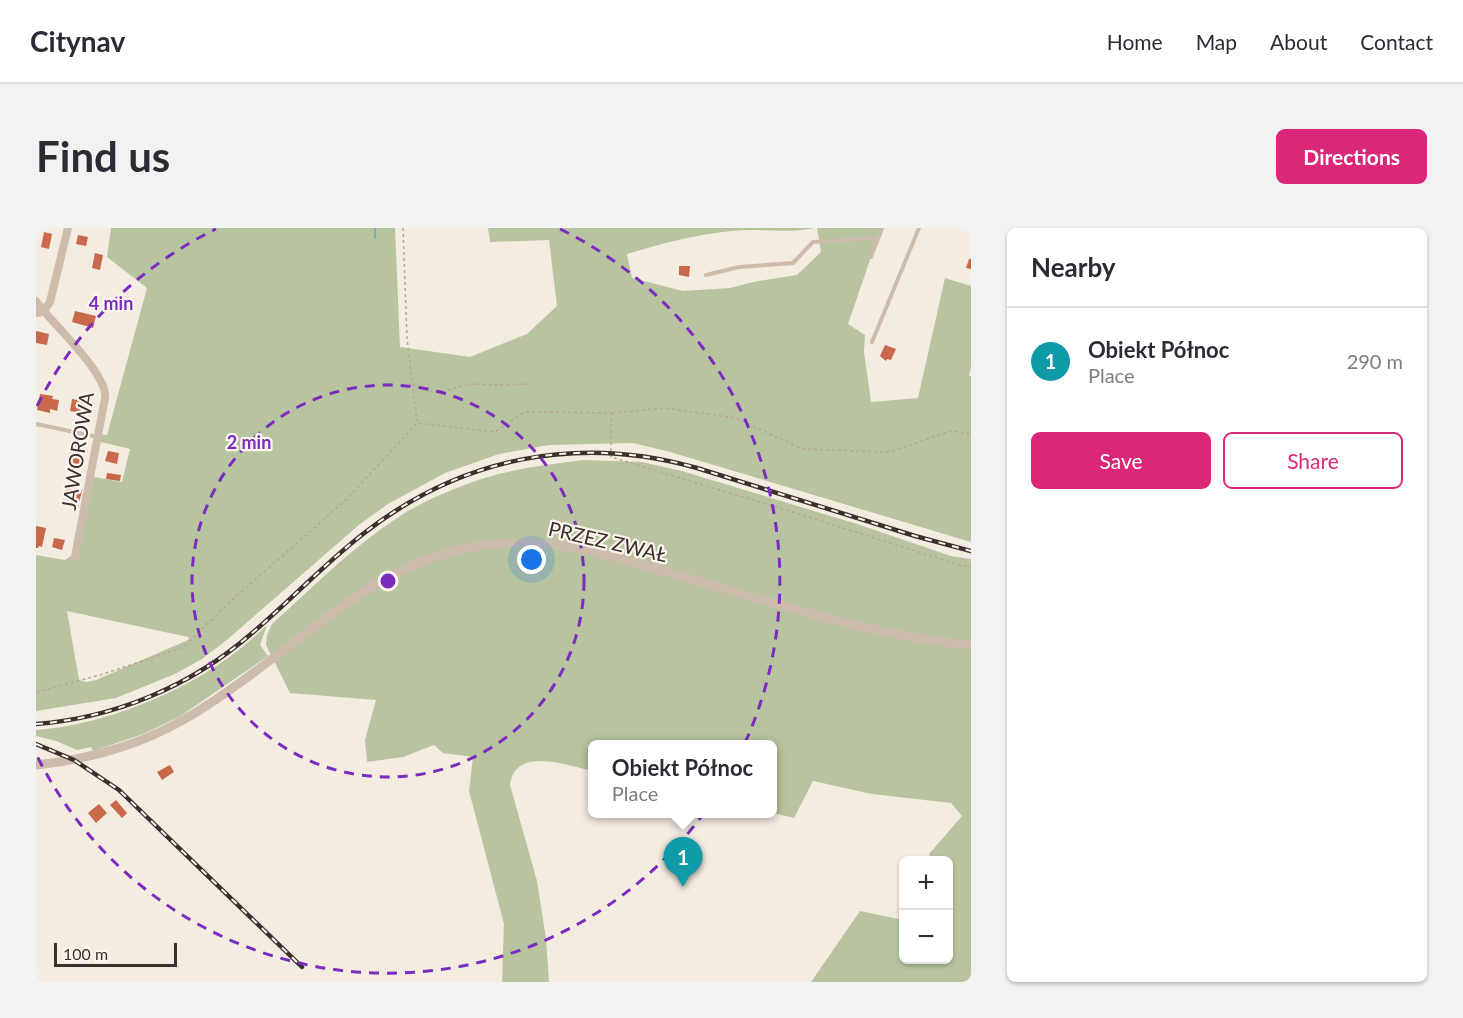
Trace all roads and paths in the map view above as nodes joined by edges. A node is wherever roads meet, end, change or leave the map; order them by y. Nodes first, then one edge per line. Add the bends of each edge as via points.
1 (68, 228) edge
2 (403, 228) edge
3 (882, 228) edge
4 (919, 228) edge
5 (878, 238) junction
6 (871, 257) dead end
7 (706, 274) dead end
8 (36, 301) edge
9 (40, 313) edge
10 (872, 342) dead end
11 (528, 384) dead end
12 (412, 385) junction
13 (611, 413) junction
14 (417, 423) junction
15 (36, 424) edge
16 (971, 434) edge
17 (98, 437) junction
18 (75, 557) dead end
19 (971, 567) edge
20 (971, 645) edge
21 (36, 693) edge
22 (36, 765) edge

1 - 9 street via 50,302
2 - 12 path
3 - 5 lane
4 - 10 lane
5 - 6 lane
5 - 7 lane via 813,242 793,263
8 - 9 street, JAWOROWA
9 - 17 street, JAWOROWA via 74,346 103,383 106,393
11 - 12 path via 471,384 435,393
12 - 14 path
13 - 14 path via 524,412 495,432
13 - 16 path via 665,408 736,418 802,449 889,452 951,430
13 - 19 path via 610,457
14 - 21 path via 347,499 182,648
15 - 17 lane
17 - 18 street, JAWOROWA
20 - 22 street, PRZEZ ZWAŁ via 860,627 582,549 530,542 487,544 429,557 384,578 223,694 164,730 96,755

